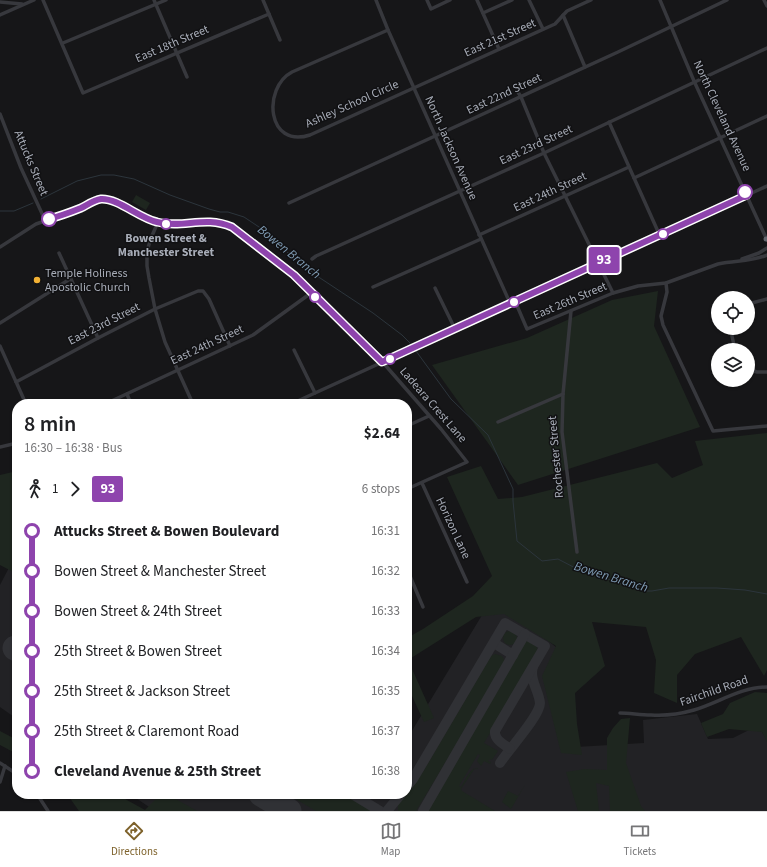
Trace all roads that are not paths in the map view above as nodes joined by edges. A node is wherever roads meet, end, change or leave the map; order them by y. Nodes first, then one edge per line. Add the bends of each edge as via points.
1 (34, 0) edge
2 (44, 0) edge
3 (154, 0) edge
4 (166, 0) edge
5 (263, 0) edge
6 (376, 0) edge
7 (427, 0) edge
8 (450, 0) edge
9 (477, 0) edge
10 (512, 0) edge
11 (529, 0) edge
12 (591, 0) edge
13 (660, 0) edge
14 (727, 0) edge
15 (764, 0) edge
16 (0, 2) edge
17 (23, 4) junction
18 (156, 4) junction
19 (767, 6) edge
20 (483, 13) junction
21 (269, 14) junction
22 (0, 15) edge
23 (563, 15) junction
24 (670, 27) junction
25 (543, 29) junction
26 (388, 30) junction
27 (280, 40) dead end
28 (63, 43) junction
29 (767, 48) edge
30 (499, 49) junction
31 (176, 54) junction
32 (585, 67) junction
33 (187, 77) dead end
34 (694, 81) junction
35 (413, 88) junction
36 (516, 89) dead end
37 (521, 97) junction
38 (0, 114) edge
39 (767, 116) edge
40 (609, 122) junction
41 (435, 136) junction
42 (721, 137) junction
43 (544, 153) junction
44 (629, 167) junction
45 (634, 178) junction
46 (767, 186) edge
47 (460, 191) junction
48 (747, 195) junction
49 (566, 196) junction
50 (289, 203) dead end
51 (45, 220) junction
52 (158, 222) junction
53 (660, 236) junction
54 (480, 237) junction
55 (767, 239) edge
56 (0, 247) edge
57 (767, 248) edge
58 (59, 254) dead end
59 (767, 255) edge
60 (312, 259) dead end
61 (735, 261) junction
62 (597, 263) junction
63 (70, 279) junction
64 (666, 283) junction
65 (373, 287) dead end
66 (435, 288) dead end
67 (311, 293) junction
68 (613, 293) junction
69 (767, 299) edge
70 (515, 301) junction
71 (755, 302) edge
72 (510, 303) junction
73 (155, 309) junction
74 (571, 311) junction
75 (0, 323) edge
76 (455, 329) junction
77 (98, 338) junction
78 (0, 346) edge
79 (230, 346) junction
80 (294, 350) dead end
81 (382, 362) junction
82 (177, 370) junction
83 (755, 371) edge
84 (767, 372) edge
85 (16, 382) junction
86 (315, 393) junction
87 (127, 394) junction
88 (563, 394) junction
89 (24, 399) edge
90 (116, 399) edge
91 (129, 399) edge
92 (191, 399) edge
93 (302, 399) edge
94 (429, 416) junction
95 (498, 422) dead end
96 (412, 424) edge
97 (767, 426) edge
98 (12, 445) edge
99 (0, 447) edge
100 (422, 482) junction
101 (412, 487) edge
102 (577, 552) dead end
103 (412, 581) edge
104 (467, 582) dead end
105 (423, 606) dead end
106 (767, 687) edge
107 (620, 713) dead end
108 (0, 763) edge
109 (5, 766) junction
110 (12, 771) edge
111 (0, 782) edge
112 (40, 799) edge
113 (48, 811) edge

1 - 17 street
2 - 28 street
3 - 18 street
4 - 18 street
5 - 21 street
6 - 26 street, North Jackson Avenue
7 - 8 street via 431,9
9 - 20 street
10 - 20 street
11 - 25 street
12 - 23 street, East 21st Street
13 - 24 street, North Cleveland Avenue
14 - 24 street, East 22nd Street
15 - 19 street
16 - 17 street
17 - 22 street
18 - 28 street
18 - 31 street
20 - 30 street
21 - 27 street
21 - 31 street, East 18th Street
23 - 25 street, East 21st Street via 555,24
23 - 32 street
24 - 32 street, East 22nd Street
24 - 34 street, North Cleveland Avenue
25 - 30 street, East 21st Street
26 - 35 street, North Jackson Avenue
26 - 35 street, Ashley School Circle via 285,76 274,99 273,113 276,124 282,132 290,136 305,136
28 - 31 street, East 18th Street via 83,93
29 - 34 street, East 23rd Street
30 - 35 street, East 21st Street
31 - 33 street
32 - 37 street, East 22nd Street
34 - 40 street, East 23rd Street
34 - 42 street, North Cleveland Avenue
35 - 41 street, North Jackson Avenue
36 - 37 street
37 - 41 street, East 22nd Street
37 - 43 street
38 - 51 street, Attucks Street
39 - 42 street
40 - 43 street, East 23rd Street
40 - 44 street
41 - 47 street, North Jackson Avenue
41 - 50 street, East 22nd Street
42 - 45 street
42 - 48 street, North Cleveland Avenue
43 - 47 street, East 23rd Street
43 - 49 street
44 - 45 street
44 - 49 street, East 24th Street
45 - 53 street
46 - 48 street
47 - 54 street, North Jackson Avenue
47 - 60 street, East 23rd Street
48 - 53 street
48 - 55 street, North Cleveland Avenue
49 - 54 street, East 24th Street
49 - 62 street
51 - 52 street, Ladeara Crest Lane via 104,199
51 - 56 street, Ladeara Crest Lane
52 - 67 street, Ladeara Crest Lane via 180,224 210,221 232,227 294,275
52 - 73 street via 149,244 147,259
53 - 62 street
54 - 65 street, East 24th Street
54 - 72 street, North Jackson Avenue
57 - 61 street via 753,256
58 - 63 street
59 - 61 street via 752,260
61 - 64 street, East 26th Street via 718,264
62 - 68 street
62 - 70 street
63 - 75 street
63 - 77 street
64 - 68 street, East 26th Street via 638,286
64 - 97 street via 667,292 660,316 662,326 713,431
66 - 76 street
67 - 79 street, East 24th Street via 267,326
67 - 81 street, Ladeara Crest Lane
68 - 74 street, East 26th Street
69 - 71 street
70 - 72 street
70 - 74 street, East 26th Street via 527,329
72 - 76 street
73 - 77 street, East 23rd Street
73 - 79 street, East 23rd Street via 203,291
73 - 82 street
74 - 88 street, Rochester Street
76 - 81 street
77 - 85 street, East 23rd Street
78 - 85 street
79 - 82 street, East 24th Street
80 - 86 street
81 - 86 street
81 - 94 street, Ladeara Crest Lane
82 - 87 street, East 24th Street
82 - 92 street
83 - 84 street
85 - 89 street
86 - 93 street
87 - 90 street, East 24th Street
87 - 91 street
88 - 95 street
88 - 102 street, Rochester Street via 562,439
94 - 96 street
94 - 100 street, Ladeara Crest Lane via 468,462
98 - 99 street
100 - 101 street
100 - 104 street, Horizon Lane
103 - 105 street
106 - 107 street, Fairchild Road via 757,687 714,704 671,715
108 - 109 street
109 - 110 street
109 - 111 street
112 - 113 street

